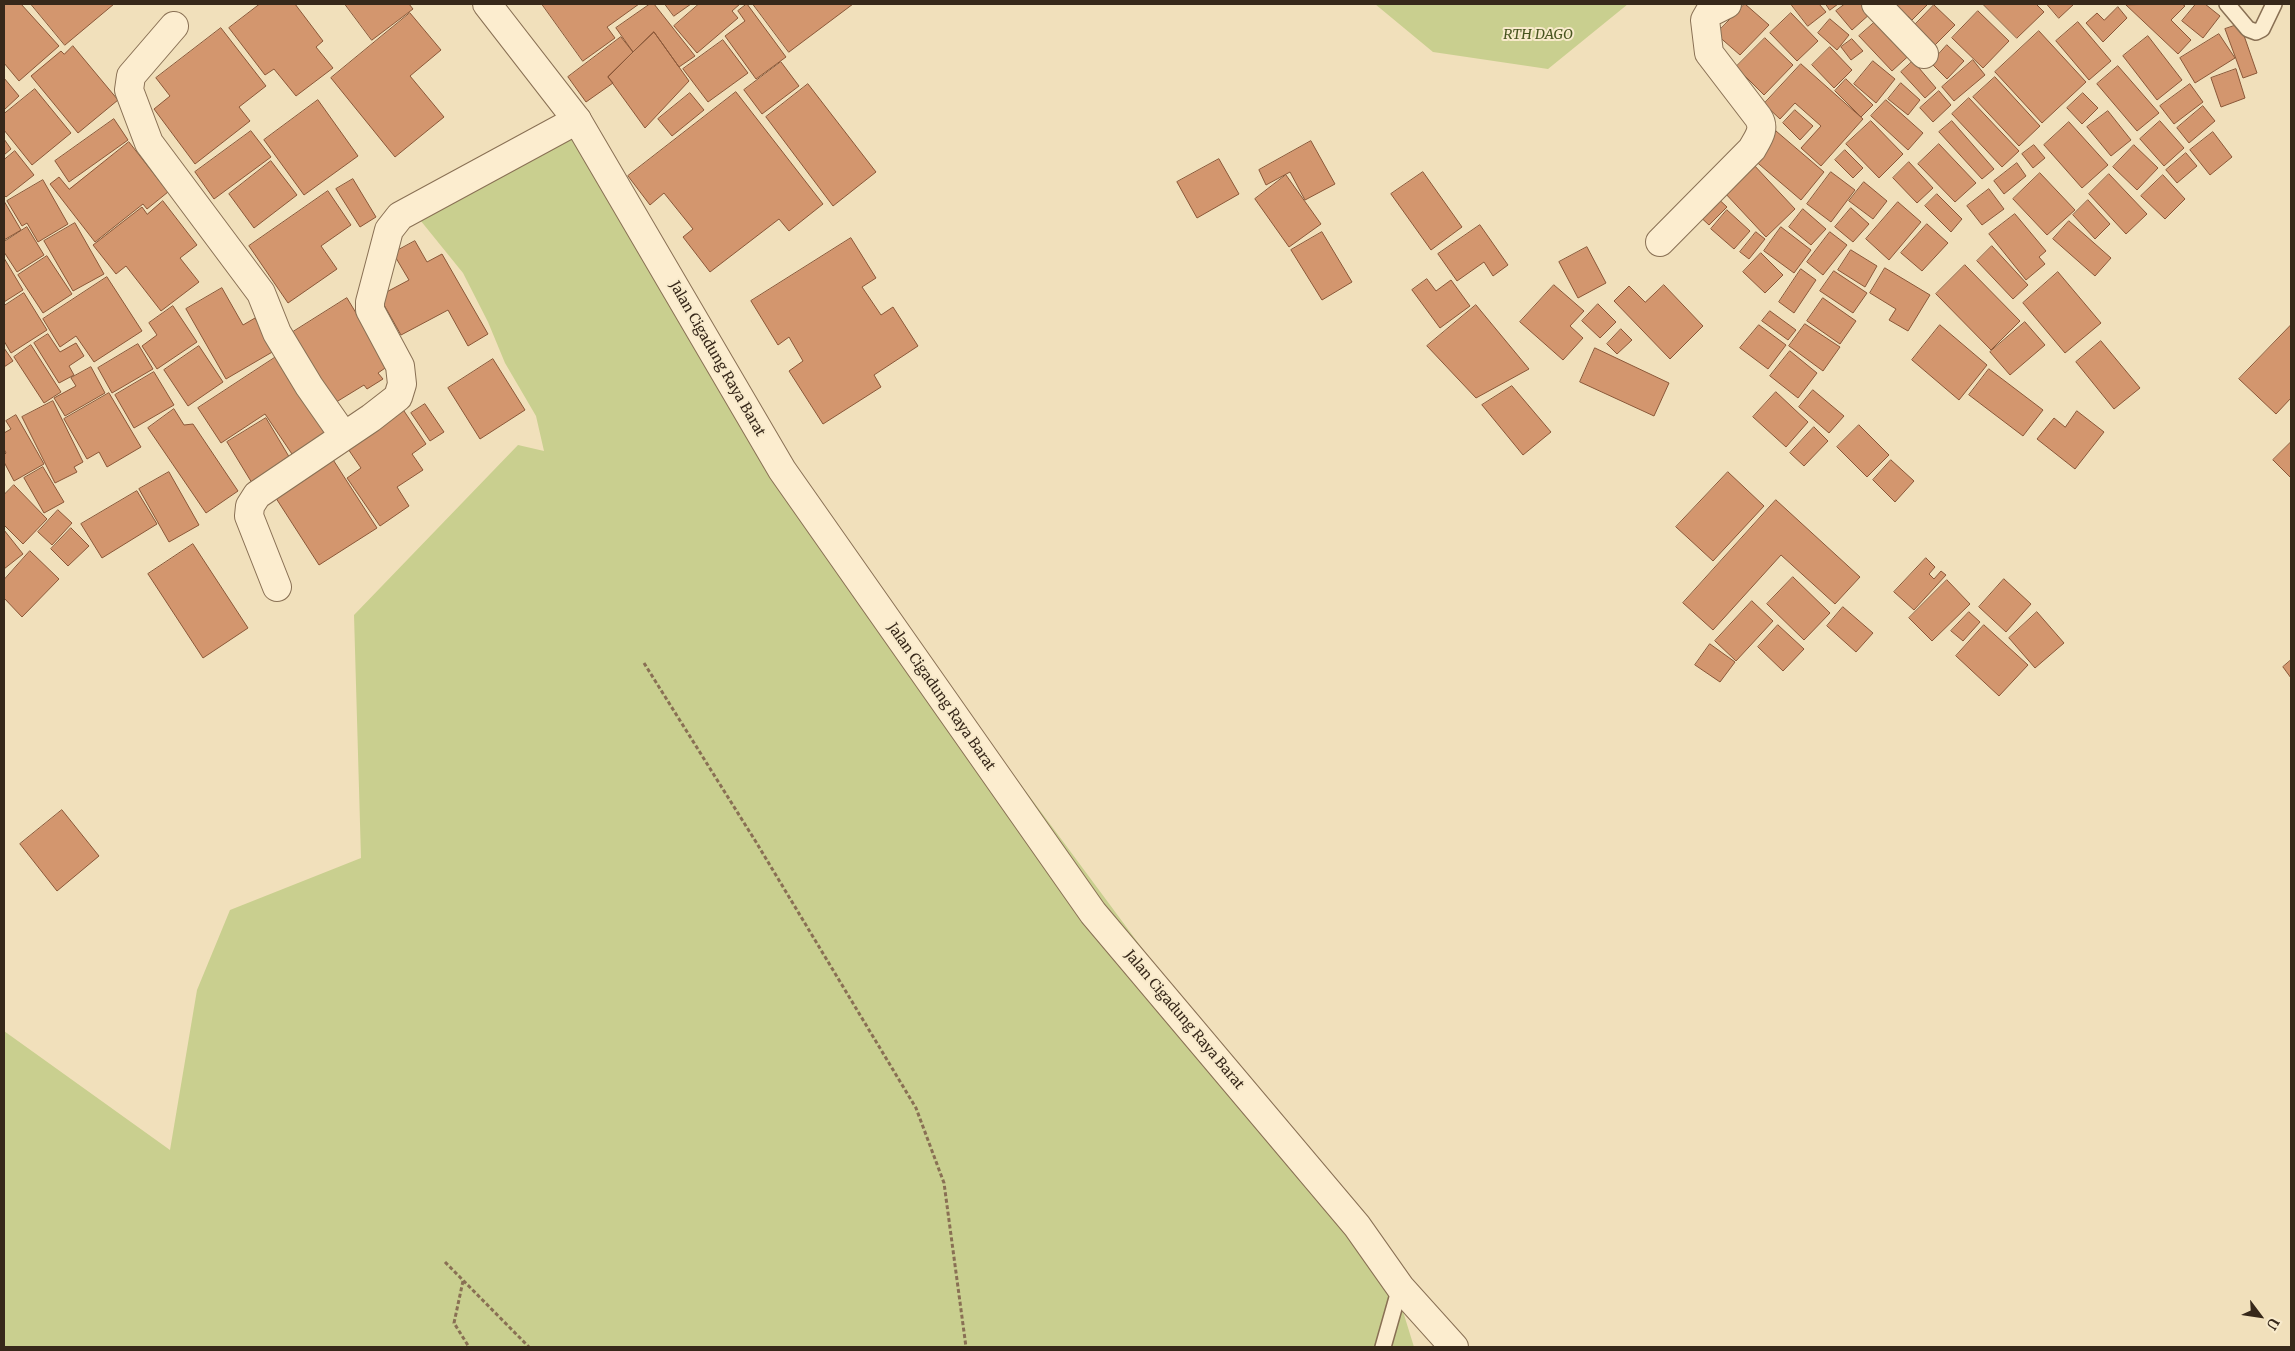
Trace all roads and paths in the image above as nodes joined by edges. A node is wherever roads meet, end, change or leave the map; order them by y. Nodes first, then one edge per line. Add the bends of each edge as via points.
1 (487, 4) edge
2 (1727, 4) edge
3 (1876, 4) edge
4 (2226, 4) edge
5 (2274, 4) edge
6 (174, 26) dead end
7 (1924, 54) dead end
8 (577, 120) junction
9 (1660, 242) dead end
10 (344, 436) junction
11 (277, 587) dead end
12 (644, 663) dead end
13 (445, 1262) dead end
14 (463, 1281) junction
15 (1400, 1287) junction
16 (469, 1347) edge
17 (528, 1347) edge
18 (966, 1347) edge
19 (1383, 1347) edge
20 (1454, 1347) edge

1 - 8 street, Jalan Cigadung Raya Barat
2 - 9 street via 1709,13 1704,20 1709,53 1761,122 1762,131 1752,149
3 - 7 street
4 - 5 lane via 2248,30 2256,32 2262,29
6 - 10 street via 131,76 129,90 149,143 261,293 277,333 308,386
8 - 10 street via 395,221 370,310 400,366 402,384 398,397
8 - 15 street, Jalan Cigadung Raya Barat via 782,470 1047,848 1093,913 1357,1226
10 - 11 street via 257,495 250,506 249,516
12 - 18 path via 916,1108 944,1182
13 - 14 path
14 - 16 path via 454,1323
14 - 17 path
15 - 19 lane
15 - 20 street, Jalan Cigadung Raya Barat

